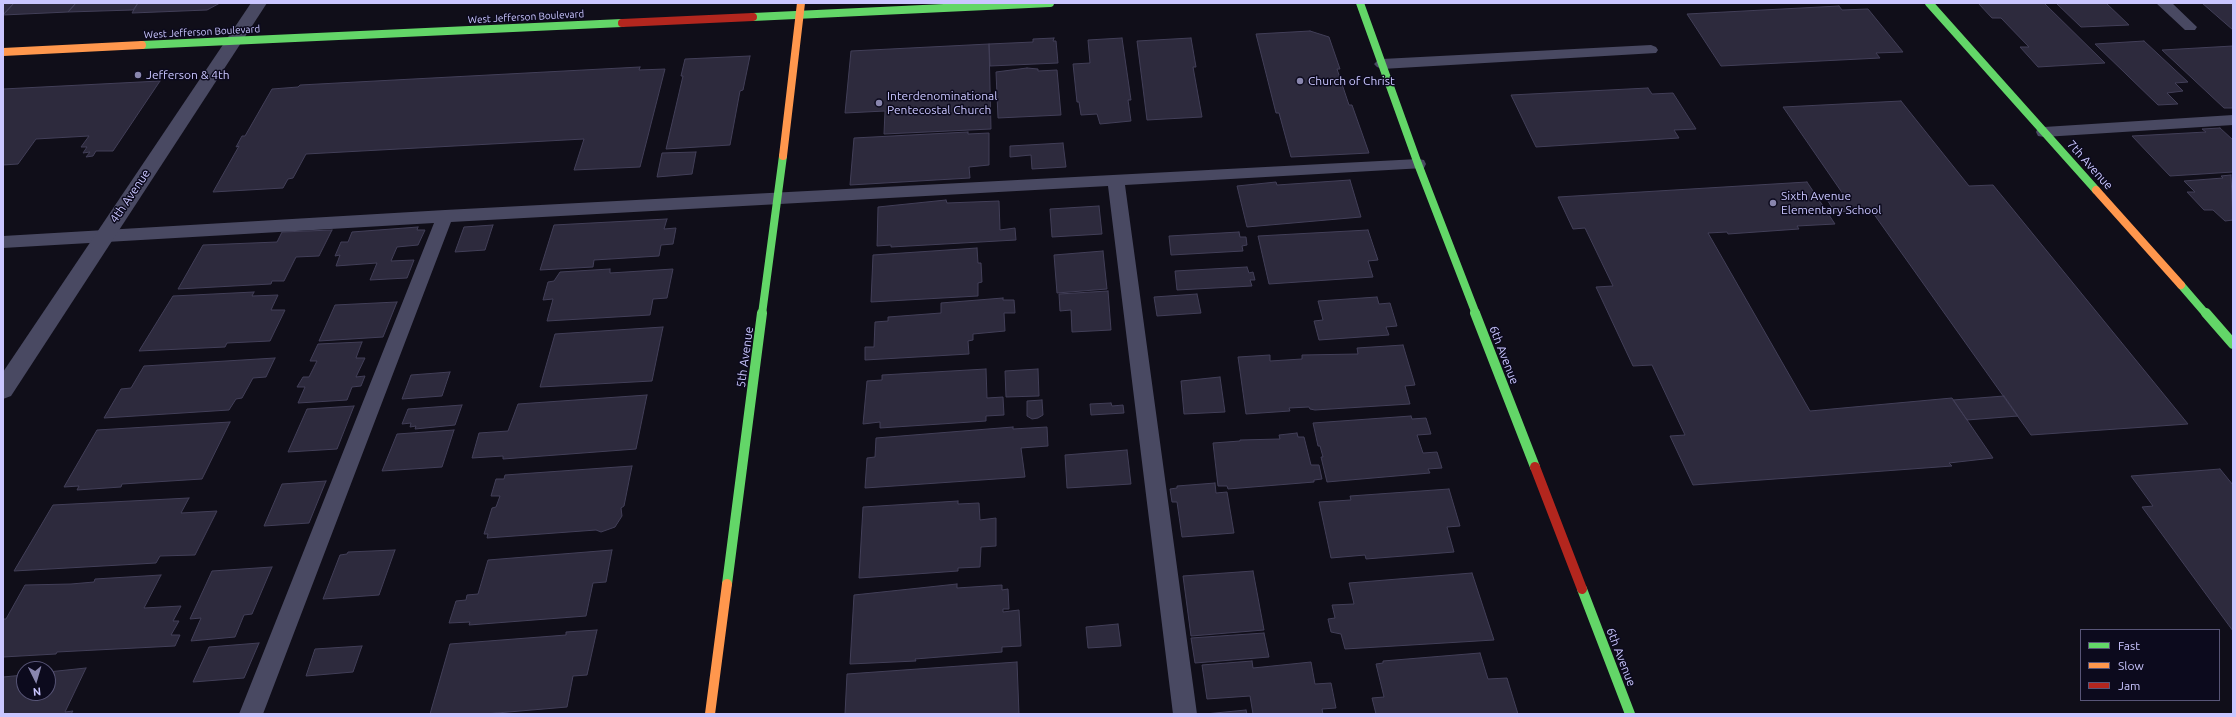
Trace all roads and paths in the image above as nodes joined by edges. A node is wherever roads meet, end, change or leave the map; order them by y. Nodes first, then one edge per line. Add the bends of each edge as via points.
1 (259, 3) edge
2 (801, 3) edge
3 (1050, 3) edge
4 (1360, 3) edge
5 (1929, 3) edge
6 (2163, 3) edge
7 (799, 15) junction
8 (2190, 27) dead end
9 (234, 42) junction
10 (1651, 50) dead end
11 (3, 52) edge
12 (1382, 64) junction
13 (2233, 120) edge
14 (2044, 132) junction
15 (1418, 164) junction
16 (1116, 180) junction
17 (778, 198) junction
18 (445, 216) junction
19 (102, 237) junction
20 (3, 242) edge
21 (2233, 344) edge
22 (3, 390) edge
23 (251, 714) edge
24 (710, 714) edge
25 (1185, 714) edge
26 (1630, 714) edge

1 - 9 street, 4th Avenue
2 - 7 street, 5th Avenue
3 - 7 street, West Jefferson Boulevard
4 - 12 street, 6th Avenue
5 - 14 street, 7th Avenue
6 - 8 lane
7 - 9 street, West Jefferson Boulevard
7 - 17 street, 5th Avenue
9 - 11 street, West Jefferson Boulevard
9 - 19 street, 4th Avenue
10 - 12 lane
12 - 15 street, 6th Avenue
13 - 14 lane
14 - 21 street, 7th Avenue
15 - 16 lane
15 - 26 street, 6th Avenue
16 - 17 lane
16 - 25 lane
17 - 18 lane
17 - 24 street, 5th Avenue
18 - 19 lane
18 - 23 lane
19 - 20 lane
19 - 22 street, 4th Avenue

